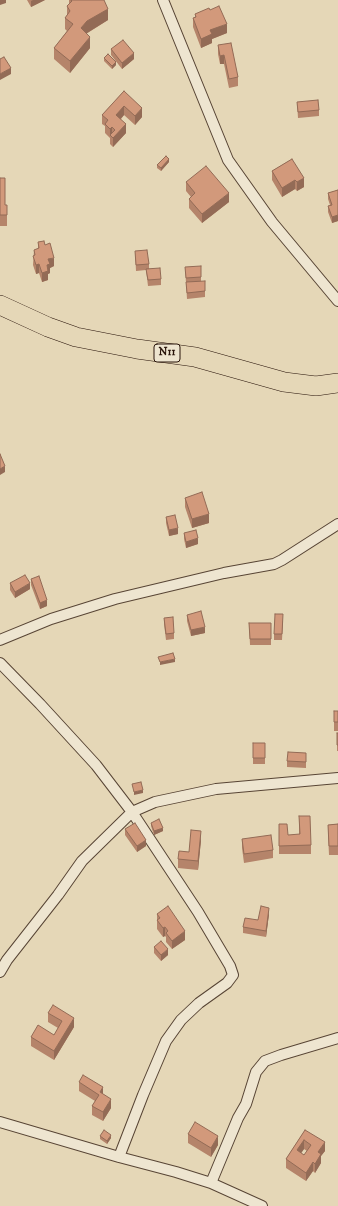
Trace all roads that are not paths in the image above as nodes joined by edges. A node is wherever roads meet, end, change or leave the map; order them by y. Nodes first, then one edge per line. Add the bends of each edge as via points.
1 (163, 0) edge
2 (338, 301) edge
3 (0, 305) edge
4 (338, 382) edge
5 (338, 524) edge
6 (0, 640) edge
7 (0, 664) edge
8 (338, 778) edge
9 (132, 812) junction
10 (4, 959) edge
11 (0, 972) edge
12 (338, 1038) edge
13 (0, 1122) edge
14 (119, 1158) junction
15 (211, 1182) junction
16 (262, 1206) edge

1 - 2 street via 228,160 272,222
3 - 4 highway, N11 via 76,337 195,357 284,382 316,386
5 - 6 street via 274,564 115,599 51,619
7 - 9 street via 96,765
8 - 9 street via 216,789 155,802
9 - 10 street via 82,861 58,895
9 - 14 street via 198,912 233,975 228,983 181,1020 166,1041 142,1095
10 - 11 street
12 - 15 street via 265,1061 256,1072 246,1104
13 - 14 street
14 - 15 street
15 - 16 street

